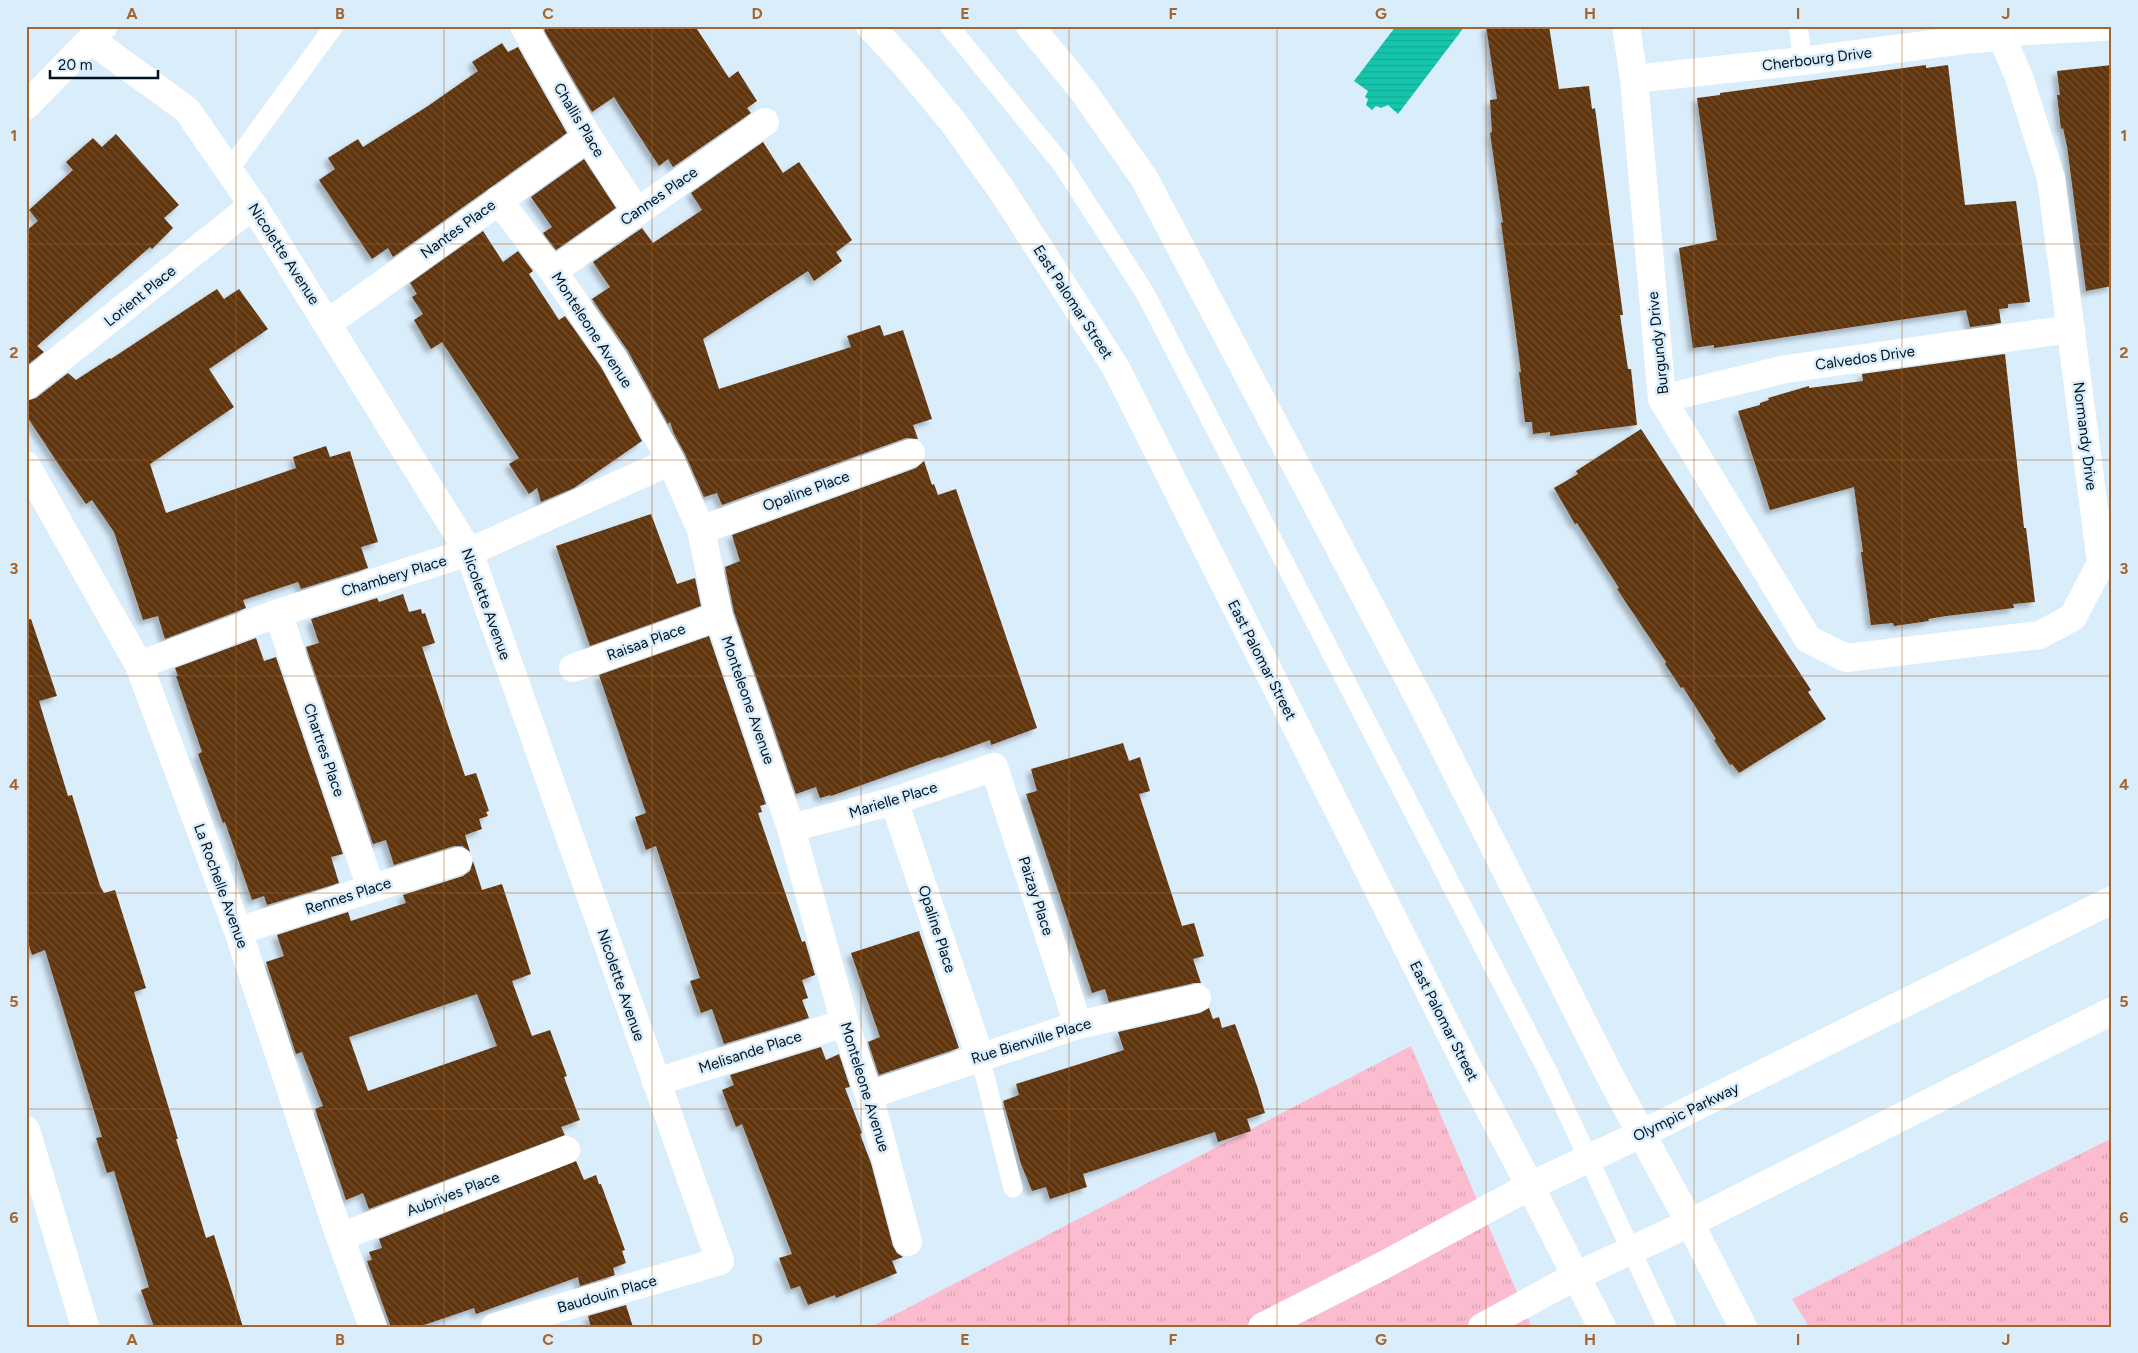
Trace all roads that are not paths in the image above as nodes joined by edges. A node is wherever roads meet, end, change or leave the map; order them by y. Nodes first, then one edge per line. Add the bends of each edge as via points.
1 (334, 26) edge
2 (524, 26) edge
3 (870, 26) edge
4 (949, 26) edge
5 (1030, 26) edge
6 (1626, 26) edge
7 (1798, 26) edge
8 (2112, 31) edge
9 (1998, 32) edge
10 (98, 33) edge
11 (1803, 62) junction
12 (1634, 79) junction
13 (26, 106) edge
14 (765, 122) dead end
15 (588, 137) junction
16 (229, 170) junction
17 (498, 200) junction
18 (253, 205) junction
19 (638, 212) junction
20 (553, 271) junction
21 (328, 322) junction
22 (2071, 329) junction
23 (26, 386) edge
24 (1662, 399) junction
25 (911, 453) dead end
26 (671, 461) junction
27 (26, 465) edge
28 (701, 530) junction
29 (469, 552) junction
30 (278, 613) junction
31 (720, 616) junction
32 (1846, 658) joint
33 (139, 665) junction
34 (574, 668) dead end
35 (994, 768) joint
36 (894, 801) junction
37 (791, 828) junction
38 (458, 861) dead end
39 (371, 888) junction
40 (2112, 900) edge
41 (238, 931) junction
42 (1197, 998) dead end
43 (2112, 1011) edge
44 (845, 1023) junction
45 (1078, 1025) junction
46 (980, 1057) junction
47 (656, 1082) junction
48 (869, 1095) junction
49 (26, 1130) edge
50 (1641, 1134) junction
51 (566, 1150) dead end
52 (1588, 1158) junction
53 (1530, 1186) junction
54 (1013, 1188) dead end
55 (1690, 1223) junction
56 (340, 1237) junction
57 (908, 1242) dead end
58 (1631, 1250) junction
59 (720, 1261) joint
60 (1576, 1276) junction
61 (85, 1327) edge
62 (373, 1327) edge
63 (495, 1327) edge
64 (1262, 1327) edge
65 (1482, 1327) edge
66 (1602, 1327) edge
67 (1667, 1327) edge
68 (1744, 1327) edge

1 - 16 lane
2 - 15 street, Challis Place
3 - 53 street, East Palomar Street via 953,122 1003,192 1116,368
4 - 52 lane via 1060,163 1146,293 1548,1072
5 - 50 street via 1084,91 1144,178 1420,700
6 - 12 street, Burgundy Drive
7 - 11 lane
8 - 9 lane
9 - 11 street, Cherbourg Drive via 1964,40
9 - 22 street, Normandy Drive via 2020,77 2051,178
10 - 13 street
10 - 16 street, Nicolette Avenue via 186,110
11 - 12 street, Cherbourg Drive
12 - 24 street, Burgundy Drive
14 - 19 street, Cannes Place
15 - 17 street, Nantes Place
15 - 19 street, Challis Place
16 - 18 street, Nicolette Avenue
17 - 20 street, Monteleone Avenue
17 - 21 street, Nantes Place
18 - 21 street, Nicolette Avenue
18 - 23 street, Lorient Place
19 - 20 street, Cannes Place
20 - 26 street, Monteleone Avenue via 614,359
21 - 29 street, Nicolette Avenue
22 - 24 street, Calvedos Drive via 1786,369
22 - 32 street, Normandy Drive via 2101,563 2073,617 2040,635
24 - 32 street, Burgundy Drive via 1808,639
25 - 28 street, Opaline Place
26 - 28 street, Monteleone Avenue
26 - 29 street, Chambery Place
27 - 33 street, La Rochelle Avenue
28 - 31 street, Monteleone Avenue
29 - 30 street, Chambery Place
29 - 47 street, Nicolette Avenue
30 - 33 street, Chambery Place
30 - 39 street, Chartres Place
31 - 34 street, Raisaa Place
31 - 37 street, Monteleone Avenue
33 - 41 street, La Rochelle Avenue
35 - 36 street, Marielle Place
35 - 45 street, Paizay Place
36 - 37 street, Marielle Place
36 - 46 street, Opaline Place
37 - 44 street, Monteleone Avenue
38 - 39 street, Rennes Place
39 - 41 street, Rennes Place
40 - 50 street, Olympic Parkway
41 - 56 street, La Rochelle Avenue
42 - 45 street, Rue Bienville Place
43 - 55 street
44 - 47 street, Melisande Place
44 - 48 street, Monteleone Avenue
45 - 46 street, Rue Bienville Place
46 - 48 street, Rue Bienville Place
46 - 54 lane
47 - 59 street, Nicolette Avenue
48 - 57 street, Monteleone Avenue
49 - 61 street
50 - 52 street, Olympic Parkway
50 - 55 street
51 - 56 street, Aubrives Place
52 - 53 street, Olympic Parkway
52 - 58 lane
53 - 60 street, East Palomar Street
53 - 64 street, Olympic Parkway
55 - 58 street
55 - 68 street
56 - 62 street, La Rochelle Avenue
58 - 60 street
58 - 67 lane
59 - 63 street, Baudouin Place
60 - 65 street
60 - 66 street, East Palomar Street

